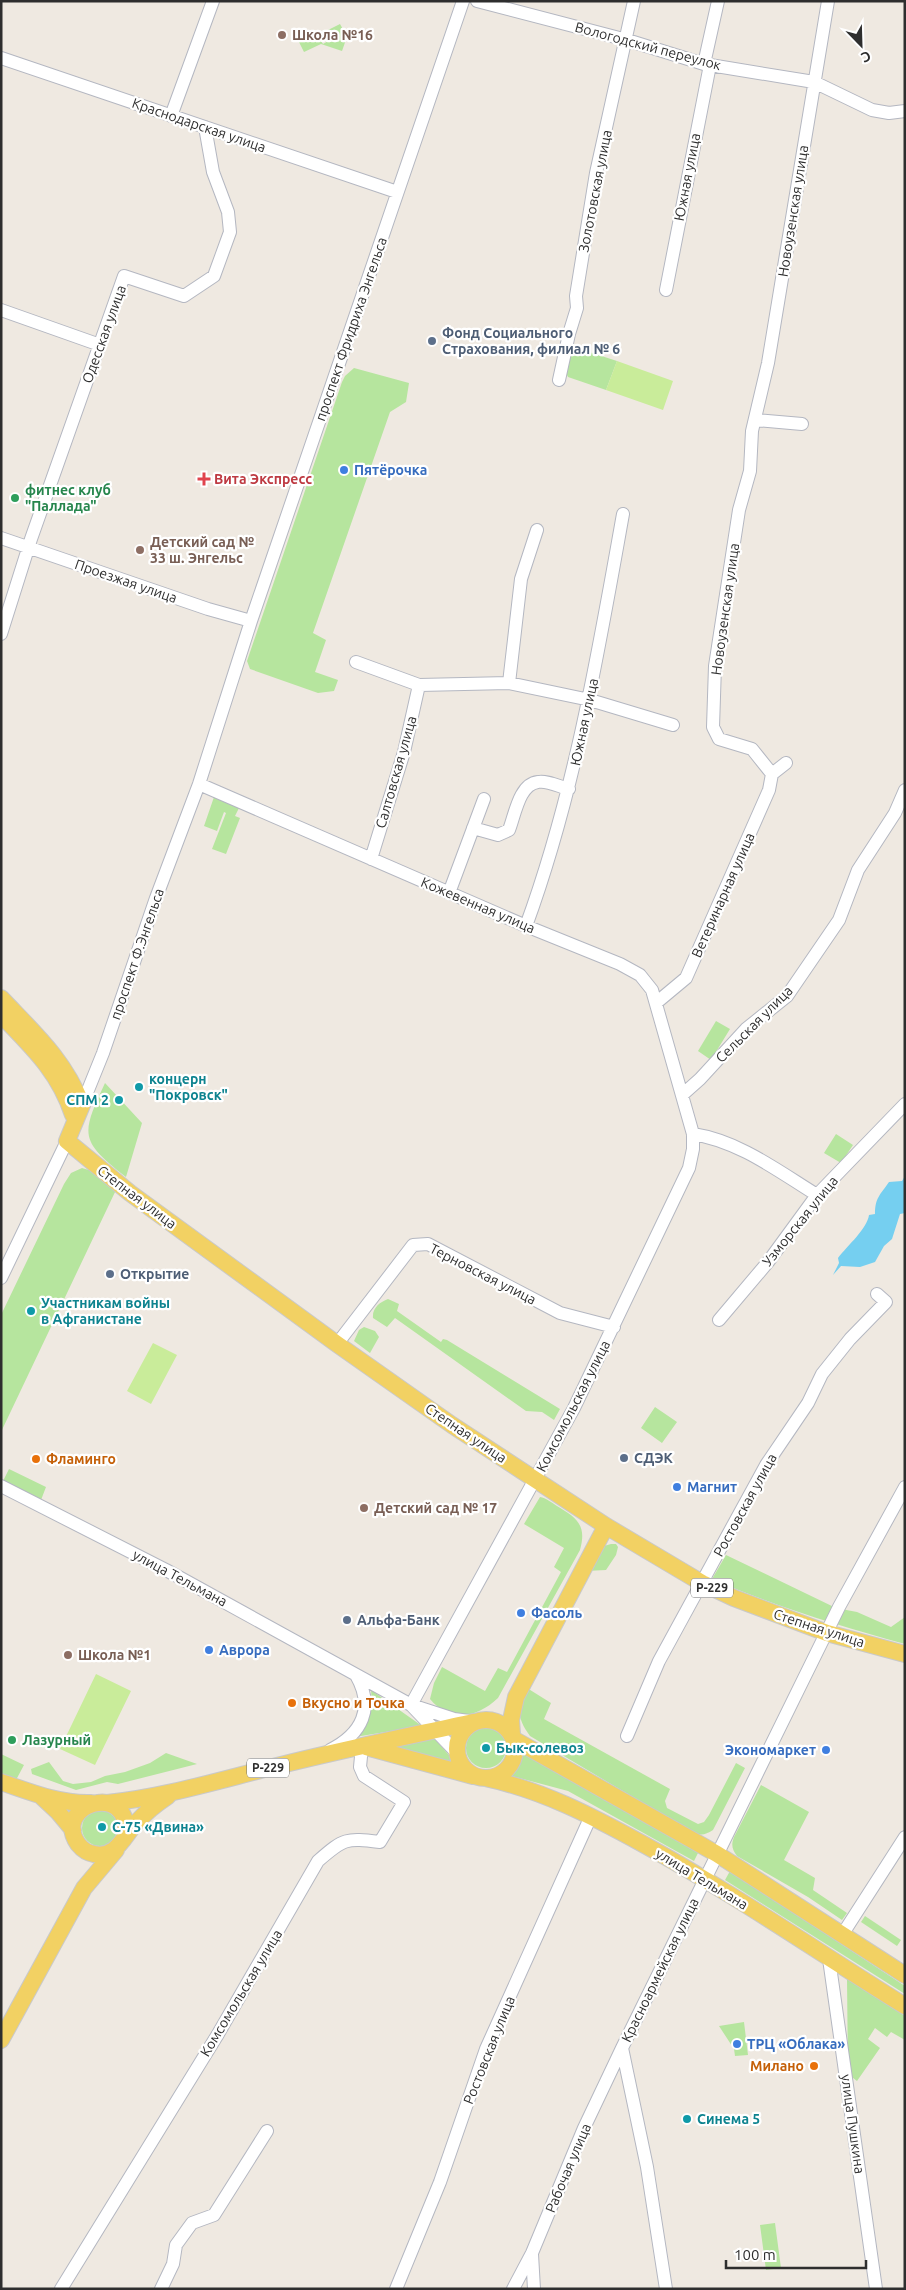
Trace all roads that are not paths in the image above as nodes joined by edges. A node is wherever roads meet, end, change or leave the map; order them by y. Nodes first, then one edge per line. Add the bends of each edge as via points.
1 (213, 1) edge
2 (464, 1) edge
3 (477, 1) edge
4 (634, 1) edge
5 (718, 1) edge
6 (828, 1) edge
7 (627, 40) junction
8 (1, 58) edge
9 (707, 64) junction
10 (814, 82) junction
11 (905, 111) edge
12 (171, 116) junction
13 (204, 127) junction
14 (397, 192) junction
15 (666, 290) dead end
16 (1, 310) edge
17 (100, 345) junction
18 (559, 380) dead end
19 (755, 420) junction
20 (802, 424) dead end
21 (623, 514) dead end
22 (537, 530) dead end
23 (1, 538) edge
24 (28, 547) junction
25 (251, 621) junction
26 (1, 634) edge
27 (356, 662) dead end
28 (509, 683) junction
29 (419, 685) junction
30 (590, 700) junction
31 (673, 725) dead end
32 (786, 763) dead end
33 (772, 774) junction
34 (199, 784) junction
35 (569, 789) junction
36 (905, 790) edge
37 (484, 799) dead end
38 (473, 828) junction
39 (371, 859) junction
40 (449, 893) junction
41 (526, 926) junction
42 (1, 998) edge
43 (656, 1003) junction
44 (1, 1015) edge
45 (682, 1095) junction
46 (905, 1104) edge
47 (82, 1105) junction
48 (75, 1122) junction
49 (693, 1134) junction
50 (67, 1141) junction
51 (817, 1195) junction
52 (1, 1278) edge
53 (878, 1294) dead end
54 (720, 1320) dead end
55 (614, 1327) junction
56 (337, 1344) junction
57 (536, 1479) junction
58 (1, 1486) edge
59 (905, 1487) edge
60 (606, 1526) junction
61 (702, 1583) junction
62 (826, 1632) junction
63 (905, 1654) edge
64 (356, 1676) junction
65 (516, 1697) junction
66 (411, 1705) junction
67 (490, 1719) junction
68 (473, 1722) junction
69 (434, 1730) junction
70 (628, 1736) dead end
71 (513, 1737) junction
72 (362, 1746) junction
73 (457, 1753) junction
74 (319, 1756) junction
75 (482, 1777) junction
76 (1, 1782) edge
77 (174, 1792) junction
78 (40, 1796) junction
79 (99, 1803) junction
80 (591, 1816) junction
81 (73, 1830) junction
82 (905, 1837) edge
83 (121, 1842) junction
84 (80, 1846) junction
85 (717, 1854) junction
86 (706, 1878) junction
87 (84, 1888) junction
88 (842, 1935) junction
89 (829, 1959) junction
90 (905, 1975) edge
91 (905, 2006) edge
92 (1, 2040) edge
93 (622, 2048) junction
94 (267, 2131) dead end
95 (532, 2253) junction
96 (61, 2289) edge
97 (162, 2289) edge
98 (396, 2289) edge
99 (513, 2289) edge
100 (534, 2289) edge
101 (666, 2289) edge
102 (876, 2289) edge

1 - 12 street
2 - 14 street, проспект Фридриха Энгельса
3 - 7 street, Вологодский переулок
4 - 7 street, Золотовская улица
5 - 9 street, Южная улица
6 - 10 street, Новоузенская улица
7 - 9 street, Вологодский переулок
7 - 18 street, Золотовская улица via 596,173 576,296 577,308
8 - 12 street, Краснодарская улица
9 - 10 street, Вологодский переулок
9 - 15 street, Южная улица
10 - 11 street, Вологодский переулок via 872,110
10 - 19 street, Новоузенская улица via 768,364
12 - 13 street, Краснодарская улица
13 - 14 street, Краснодарская улица
13 - 17 street, Одесская улица via 213,172 228,212 230,232 214,276 184,296 124,276
14 - 25 street, проспект Фридриха Энгельса
16 - 17 street
17 - 24 street, Одесская улица
19 - 20 street
19 - 33 street, Новоузенская улица via 750,471 739,510 715,666 713,727 719,739 752,749
21 - 30 street, Южная улица
22 - 28 street via 520,579
23 - 24 street, Проезжая улица
24 - 25 street, Проезжая улица
24 - 26 street, Одесская улица
25 - 34 street, проспект Ф.Энгельса
27 - 29 street
28 - 29 street
28 - 30 street
29 - 39 street, Салтовская улица via 404,752
30 - 31 street
30 - 35 street, Южная улица
32 - 33 street
33 - 43 street, Ветеринарная улица via 769,790 686,978
34 - 39 street, Кожевенная улица
34 - 47 street, проспект Ф.Энгельса
35 - 38 street via 540,781 535,783 523,793 509,830 498,835
35 - 41 street, Южная улица
36 - 45 street, Сельская улица via 895,812 858,870 839,920 787,996 746,1029
37 - 38 street
38 - 40 street
39 - 40 street, Кожевенная улица
40 - 41 street, Кожевенная улица
41 - 43 street, Кожевенная улица via 640,975 652,990
42 - 47 main road via 55,1055
43 - 45 street, Кожевенная улица
44 - 48 main road via 52,1070 68,1099
45 - 49 street, Комсомольская улица
46 - 51 street, Узморская улица
47 - 48 main road, проспект Ф.Энгельса
48 - 50 main road, проспект Ф.Энгельса
49 - 51 street via 745,1151
49 - 55 street, Комсомольская улица via 689,1168
50 - 52 street, проспект Ф.Энгельса
50 - 56 main road, Степная улица via 130,1193
51 - 54 street, Узморская улица
53 - 61 street, Ростовская улица via 886,1302 850,1338 822,1374 808,1403 766,1465
55 - 56 street, Терновская улица via 560,1313 428,1244 418,1243
55 - 57 street, Комсомольская улица
56 - 57 main road, Степная улица
57 - 60 main road, Степная улица
57 - 66 street, Комсомольская улица
58 - 64 street, улица Тельмана via 166,1570
59 - 62 street, Красноармейская улица
60 - 61 main road, Степная улица / Р-229
60 - 65 main road
61 - 62 main road, Степная улица / Р-229
61 - 70 street, Ростовская улица via 659,1660
62 - 63 main road, Степная улица / Р-229
62 - 85 street, Красноармейская улица
64 - 66 street, улица Тельмана
64 - 74 street via 366,1696 363,1719 339,1746
65 - 67 main road
65 - 71 main road via 511,1720
66 - 68 street, улица Тельмана
66 - 69 street, улица Тельмана
67 - 68 main road, улица Тельмана / Р-229
67 - 71 main road, улица Тельмана via 502,1723
68 - 69 main road, Р-229
68 - 73 main road via 460,1735
69 - 72 main road, Р-229
69 - 73 street, улица Тельмана
71 - 75 main road via 516,1751 510,1766 503,1773
71 - 85 main road, улица Тельмана
72 - 74 main road, Р-229
72 - 75 main road, Р-229
72 - 96 street, Комсомольская улица via 360,1767 364,1776 404,1802 380,1842 352,1839 338,1844 318,1861 218,2034
73 - 75 main road, улица Тельмана via 466,1770
74 - 77 main road, Р-229
75 - 80 main road, улица Тельмана via 512,1784
76 - 78 main road
77 - 79 main road, Р-229 via 138,1800
77 - 83 main road, Р-229 via 146,1812
78 - 79 main road via 66,1802
78 - 81 main road
79 - 81 main road via 76,1815
79 - 83 main road via 117,1808 123,1815 126,1826
80 - 86 main road, улица Тельмана
80 - 98 street, Ростовская улица via 486,2049 440,2182
81 - 84 main road, Р-229
82 - 88 street
83 - 84 main road via 104,1854 95,1855
83 - 87 main road, Р-229
84 - 87 main road, Р-229 via 85,1868
85 - 86 street, Красноармейская улица
85 - 88 main road, улица Тельмана
86 - 89 main road, улица Тельмана
86 - 93 street, Красноармейская улица
87 - 92 main road, Р-229
88 - 90 main road, улица Тельмана
89 - 91 main road, улица Тельмана
89 - 102 street, улица Пушкина
93 - 95 street, Рабочая улица via 584,2128
93 - 101 street, Красноармейская улица via 647,2167
94 - 97 street via 214,2215 192,2223 176,2245 173,2264
95 - 99 street, Рабочая улица
95 - 100 street

